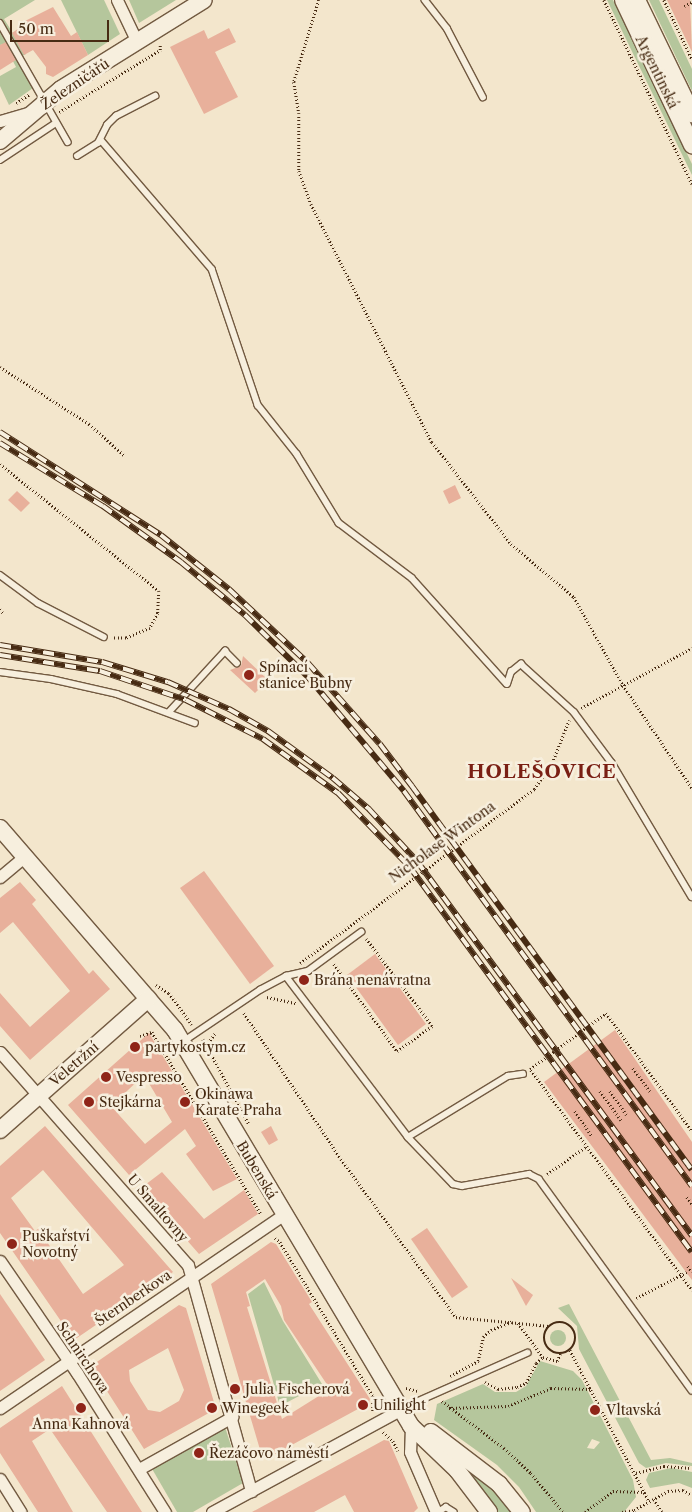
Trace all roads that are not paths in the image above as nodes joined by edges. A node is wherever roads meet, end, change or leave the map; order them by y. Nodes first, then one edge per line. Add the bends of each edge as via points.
1 (117, 0) edge
2 (204, 0) edge
3 (425, 0) edge
4 (623, 0) edge
5 (637, 0) edge
6 (0, 23) edge
7 (137, 42) junction
8 (155, 96) dead end
9 (483, 97) dead end
10 (44, 110) junction
11 (692, 114) edge
12 (0, 121) edge
13 (56, 123) junction
14 (101, 140) junction
15 (0, 141) edge
16 (68, 142) dead end
17 (692, 145) edge
18 (77, 156) dead end
19 (0, 160) edge
20 (0, 575) edge
21 (104, 637) road end
22 (237, 663) dead end
23 (0, 672) edge
24 (169, 712) junction
25 (195, 723) dead end
26 (0, 828) edge
27 (24, 856) junction
28 (0, 877) edge
29 (692, 897) edge
30 (361, 932) road end
31 (286, 976) junction
32 (148, 999) junction
33 (182, 1042) junction
34 (0, 1052) edge
35 (523, 1074) dead end
36 (39, 1094) junction
37 (0, 1130) edge
38 (408, 1137) junction
39 (284, 1214) junction
40 (0, 1261) edge
41 (192, 1276) junction
42 (527, 1353) dead end
43 (68, 1360) junction
44 (692, 1390) edge
45 (0, 1408) edge
46 (402, 1409) junction
47 (232, 1417) junction
48 (411, 1426) junction
49 (139, 1469) junction
50 (0, 1479) edge
51 (251, 1490) junction
52 (21, 1512) edge
53 (165, 1512) edge
54 (213, 1512) edge
55 (437, 1512) edge
56 (454, 1512) edge
57 (489, 1512) edge
58 (522, 1512) edge

1 - 7 street
2 - 7 main road, Železničářů
3 - 9 lane via 447,28
4 - 17 main road, Argentinská
5 - 11 main road, Argentinská
6 - 10 lane
7 - 10 main road, Železničářů
8 - 14 lane via 116,116 107,125
10 - 12 street
10 - 13 lane
10 - 15 main road, Železničářů
13 - 16 lane
13 - 19 lane
14 - 18 lane
14 - 29 lane via 212,269 258,405 297,454 339,523 412,578 507,684 512,672 521,664 574,712 612,763
20 - 21 lane via 38,603
22 - 24 lane via 225,651
23 - 24 lane via 84,686
24 - 25 lane
26 - 27 main road, Bubenská
27 - 28 street
27 - 32 main road, Bubenská
30 - 31 lane via 308,971
31 - 33 lane
31 - 38 lane
32 - 33 main road, Bubenská
32 - 36 main road, Veletržní
33 - 39 main road, Bubenská
34 - 36 street, U Smaltovny
35 - 38 lane via 508,1076
36 - 37 main road, Veletržní
36 - 41 street, U Smaltovny via 188,1265
38 - 44 lane via 458,1186 529,1174 539,1179
39 - 41 street, Šternberkova
39 - 46 main road, Bubenská
40 - 43 street, Schnirchova
41 - 43 street, Šternberkova
41 - 47 street, U Smaltovny
42 - 46 lane
43 - 45 street, Šternberkova
43 - 49 street, Schnirchova
46 - 48 main road, Bubenská
46 - 51 street
46 - 58 main road, Bubenská via 498,1484
47 - 49 street
47 - 51 street
48 - 55 street via 410,1452
48 - 57 main road, Bubenská via 457,1470
49 - 53 street
50 - 52 street
51 - 54 street
55 - 56 lane via 446,1507

